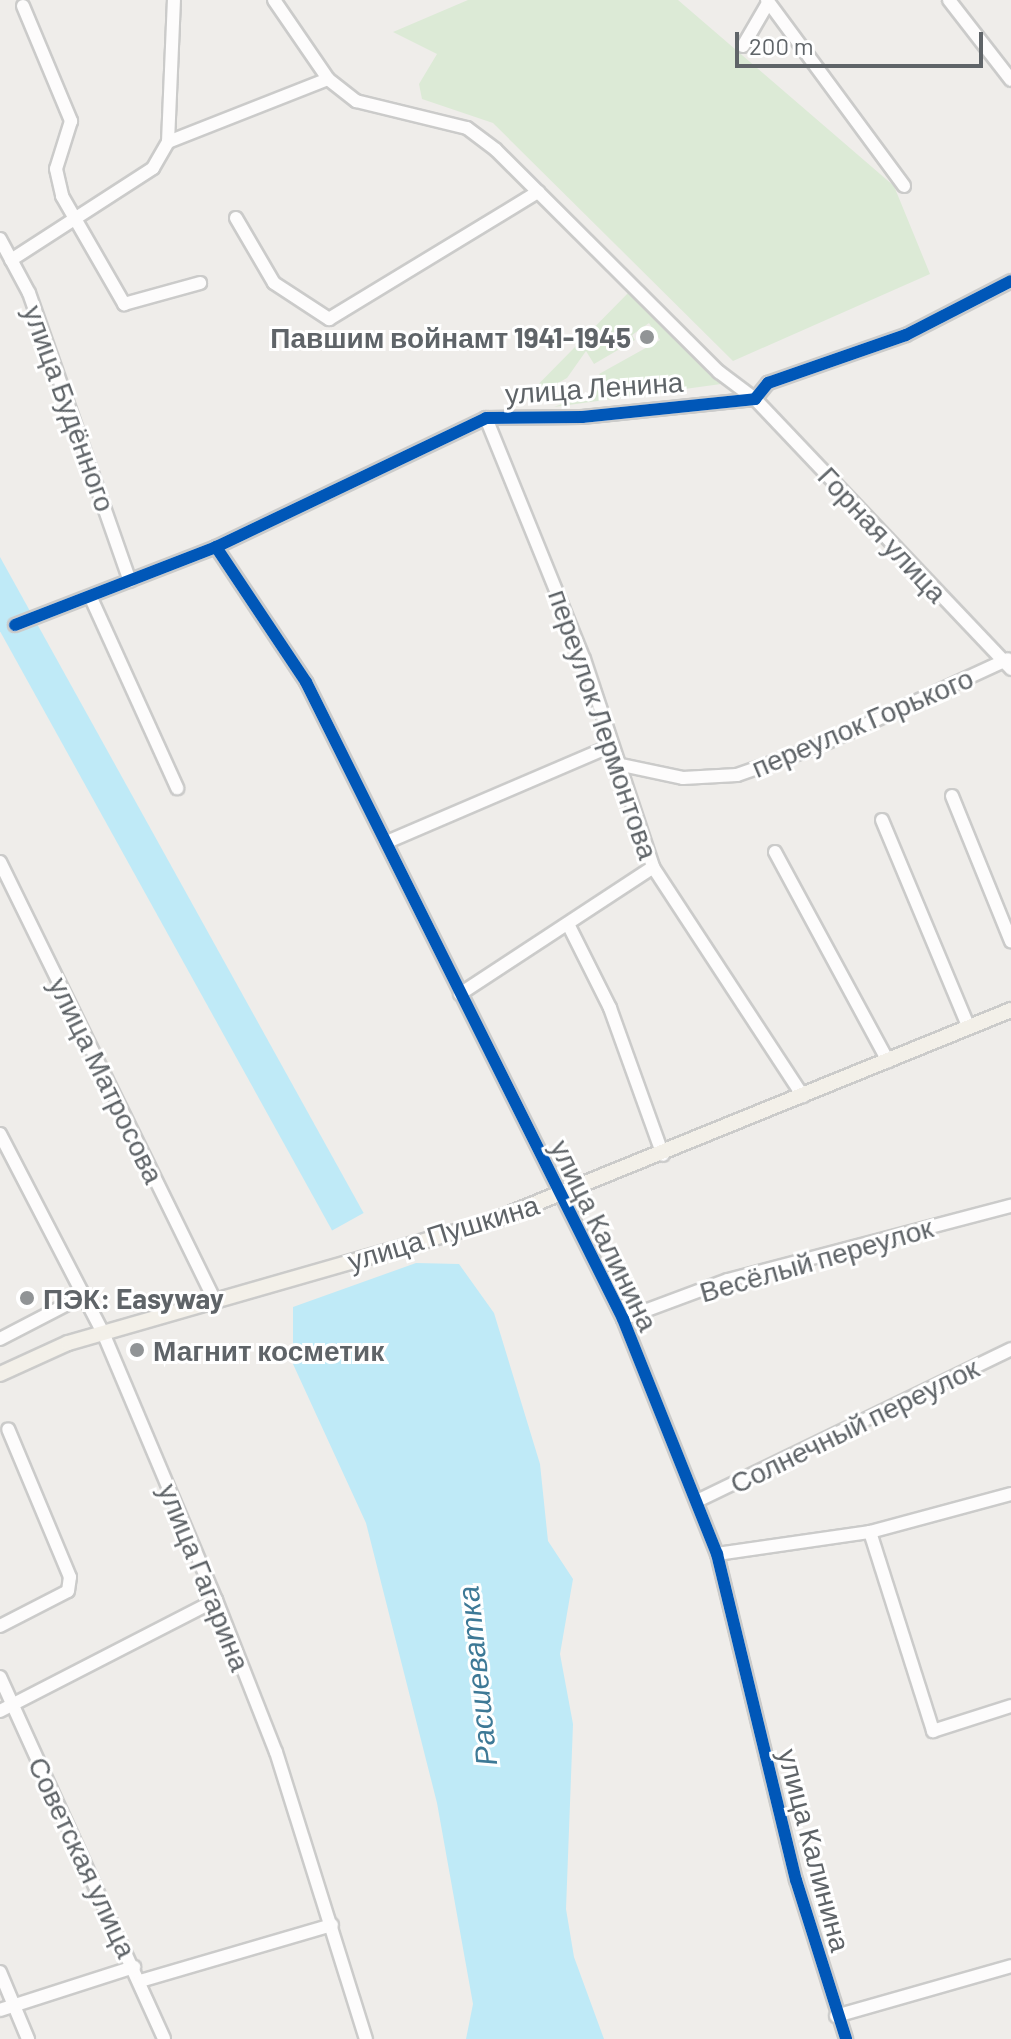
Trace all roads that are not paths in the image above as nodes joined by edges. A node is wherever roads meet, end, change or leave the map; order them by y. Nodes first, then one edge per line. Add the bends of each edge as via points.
1 (174, 0) edge
2 (274, 0) edge
3 (949, 0) edge
4 (768, 2) edge
5 (23, 6) dead end
6 (743, 46) dead end
7 (328, 79) junction
8 (1011, 80) edge
9 (168, 142) junction
10 (904, 186) dead end
11 (538, 192) junction
12 (236, 218) dead end
13 (78, 221) junction
14 (0, 239) edge
15 (11, 260) junction
16 (1011, 281) edge
17 (200, 283) dead end
18 (755, 399) junction
19 (486, 418) junction
20 (216, 547) junction
21 (130, 581) junction
22 (91, 598) junction
23 (15, 625) dead end
24 (1009, 662) edge
25 (611, 746) junction
26 (617, 764) junction
27 (177, 788) dead end
28 (952, 796) dead end
29 (882, 820) dead end
30 (387, 842) junction
31 (775, 852) dead end
32 (0, 862) edge
33 (653, 867) junction
34 (569, 926) junction
35 (1011, 941) edge
36 (460, 994) junction
37 (1011, 1010) edge
38 (969, 1028) junction
39 (888, 1061) junction
40 (803, 1096) junction
41 (0, 1134) edge
42 (663, 1155) junction
43 (558, 1197) junction
44 (1011, 1206) edge
45 (83, 1296) junction
46 (214, 1299) junction
47 (623, 1319) junction
48 (104, 1335) junction
49 (0, 1339) edge
50 (1011, 1349) edge
51 (0, 1374) edge
52 (8, 1429) dead end
53 (1011, 1494) edge
54 (697, 1501) junction
55 (870, 1532) junction
56 (717, 1554) junction
57 (216, 1600) junction
58 (0, 1626) edge
59 (0, 1677) edge
60 (13, 1705) junction
61 (1011, 1706) edge
62 (0, 1711) edge
63 (332, 1925) junction
64 (1011, 1966) edge
65 (134, 1967) junction
66 (0, 1972) edge
67 (140, 1981) junction
68 (15, 2005) junction
69 (0, 2010) edge
70 (836, 2016) junction
71 (28, 2039) edge
72 (164, 2039) edge
73 (366, 2039) edge
74 (846, 2039) edge

1 - 9 street
2 - 7 street
3 - 8 street
4 - 6 street
4 - 10 street
5 - 13 street via 71,121 56,169
7 - 9 street
7 - 11 street, Горная улица via 356,101 467,128
9 - 13 street via 153,168
11 - 12 street via 329,319 274,283
11 - 18 street, Горная улица via 719,372
13 - 15 street
13 - 17 street via 124,304
14 - 15 street, улица Будённого
15 - 21 street, улица Будённого via 95,469
16 - 18 street, улица Ленина via 906,335 768,383
18 - 19 street, улица Ленина via 582,417
18 - 24 street, Горная улица
19 - 20 street, улица Ленина
19 - 25 street, переулок Лермонтова via 569,617
20 - 21 street, улица Ленина
20 - 30 street, улица Калинина via 306,682
21 - 22 street, улица Ленина
22 - 23 street, улица Ленина
22 - 27 street
24 - 26 street, переулок Горького via 817,747 737,775 683,778
25 - 26 street, переулок Лермонтова
25 - 30 street
26 - 33 street, переулок Лермонтова
28 - 35 street
29 - 38 street
30 - 36 street, улица Калинина
31 - 39 street
32 - 46 street, улица Матросова
33 - 34 street
33 - 40 street, переулок Лермонтова
34 - 36 street
34 - 42 street via 610,1008
36 - 43 street, улица Калинина
37 - 38 main road, улица Пушкина
38 - 39 main road, улица Пушкина
39 - 40 main road, улица Пушкина
40 - 42 main road, улица Пушкина
41 - 45 street, улица Гагарина
42 - 43 main road, улица Пушкина
43 - 46 main road, улица Пушкина
43 - 47 street, улица Калинина
44 - 47 street, Весёлый переулок via 728,1280
45 - 48 street, улица Гагарина
45 - 49 street
46 - 48 main road, улица Пушкина
47 - 54 street, улица Калинина
48 - 51 main road, улица Пушкина
48 - 57 street, улица Гагарина
50 - 54 street, Солнечный переулок
52 - 58 street via 70,1577 68,1591
53 - 55 street
54 - 56 street, улица Калинина
55 - 56 street
55 - 61 street via 933,1731
56 - 70 street, улица Калинина
57 - 60 street
57 - 63 street, улица Гагарина
59 - 60 street, Советская улица
60 - 62 street
60 - 65 street, Советская улица
63 - 67 street
63 - 73 street, улица Гагарина
64 - 70 street
65 - 67 street, Советская улица
65 - 68 street
66 - 68 street
67 - 72 street, Советская улица
68 - 69 street
68 - 71 street
70 - 74 street, улица Калинина

